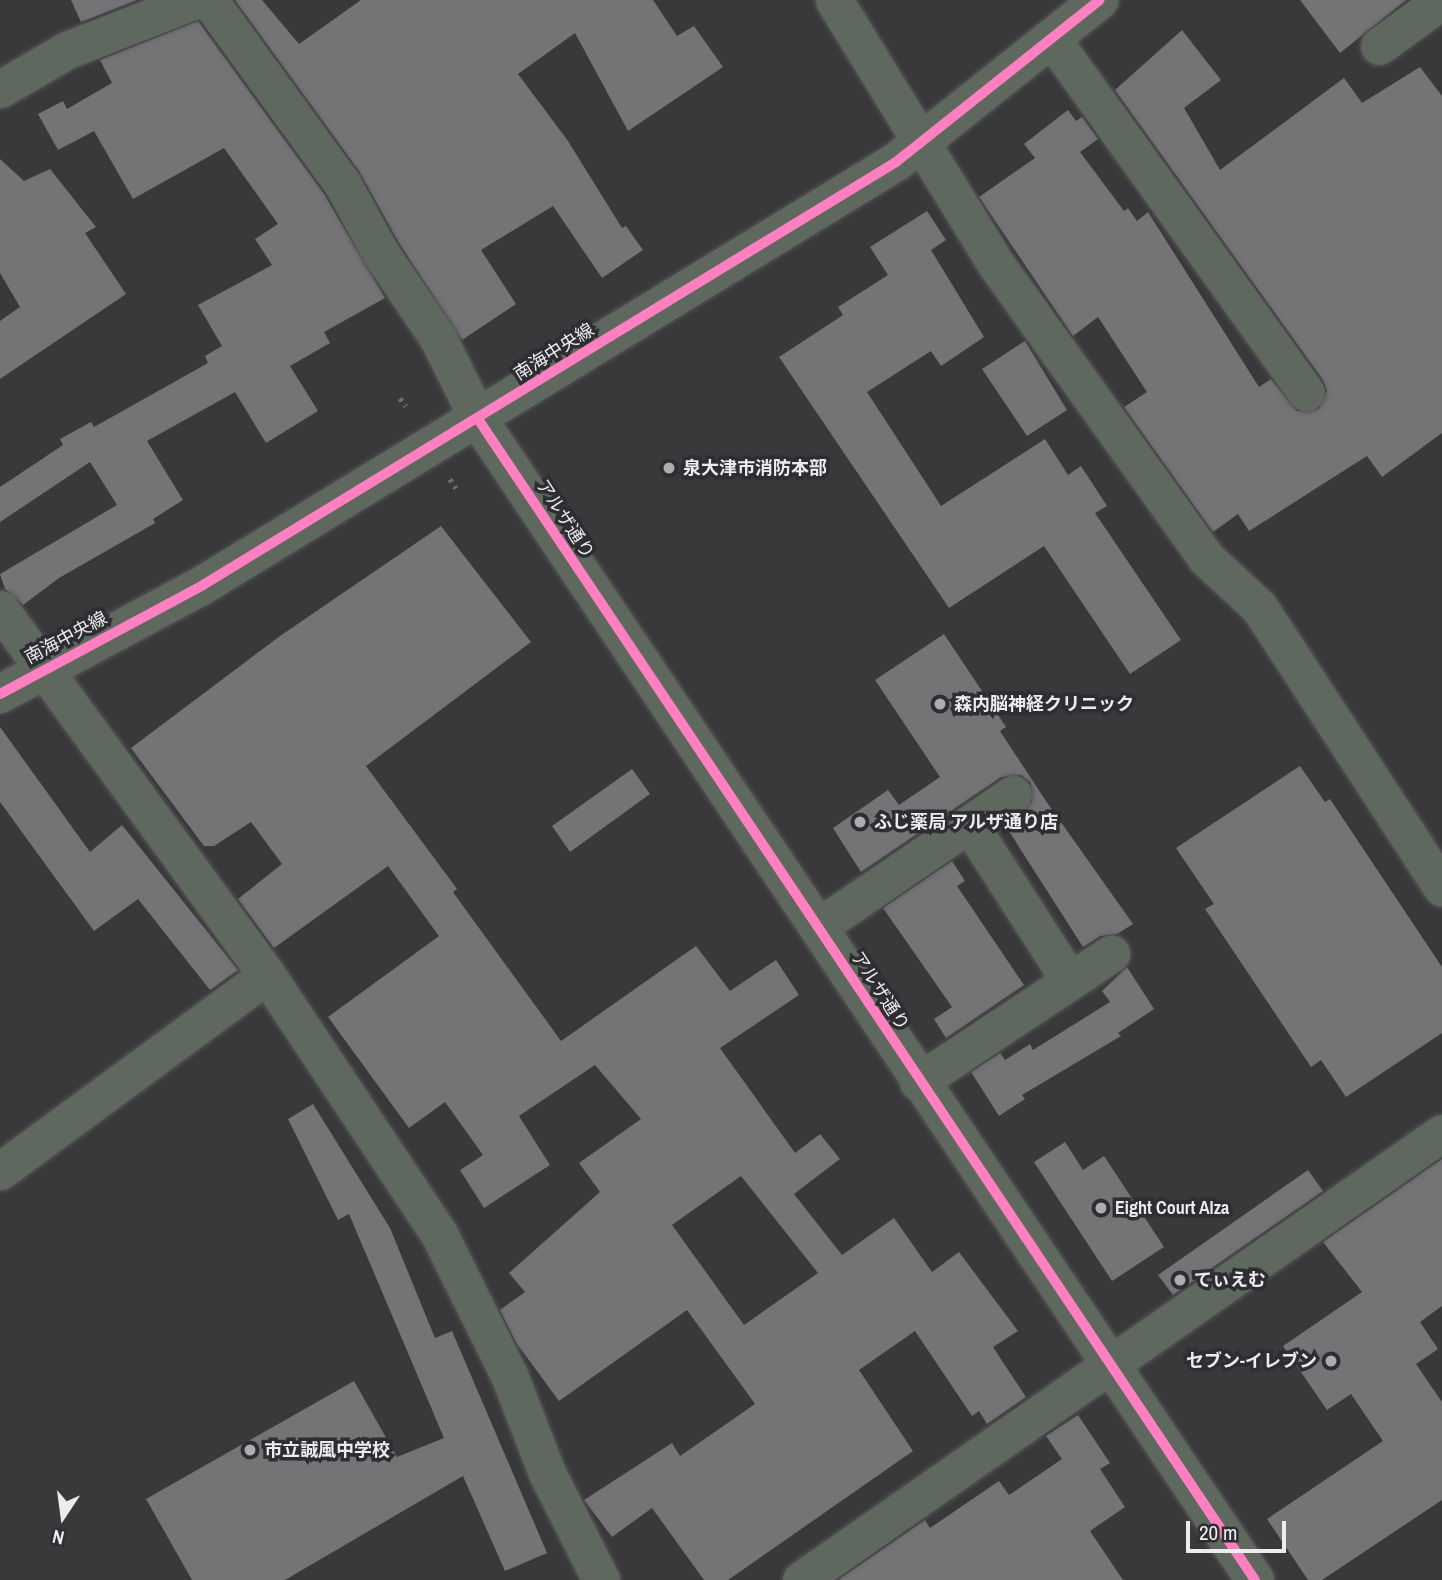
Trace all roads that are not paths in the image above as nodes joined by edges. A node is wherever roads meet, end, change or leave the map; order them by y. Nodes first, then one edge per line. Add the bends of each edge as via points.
1 (195, 0) edge
2 (209, 0) edge
3 (834, 0) edge
4 (1100, 0) edge
5 (1442, 0) edge
6 (1052, 39) junction
7 (1379, 46) dead end
8 (0, 89) edge
9 (921, 139) junction
10 (1306, 392) dead end
11 (478, 419) junction
12 (0, 609) edge
13 (46, 668) junction
14 (0, 694) edge
15 (1013, 794) dead end
16 (970, 825) junction
17 (1442, 888) edge
18 (818, 927) junction
19 (1111, 954) dead end
20 (267, 975) junction
21 (1070, 981) junction
22 (918, 1082) junction
23 (1442, 1133) edge
24 (0, 1171) edge
25 (1107, 1363) junction
26 (601, 1580) edge
27 (801, 1580) edge
28 (1255, 1580) edge

1 - 8 street via 67,50
2 - 11 street via 342,183 381,254 438,338
3 - 9 street
4 - 6 street, 南海中央線
5 - 7 street
6 - 9 street, 南海中央線
6 - 10 street via 1168,222 1269,359
9 - 11 street, 南海中央線 via 896,162
9 - 17 street via 996,263 1206,558 1259,607
11 - 13 street, 南海中央線 via 203,585
11 - 18 street, アルザ通り
12 - 13 street
13 - 14 street, 南海中央線
13 - 20 street
15 - 16 street
16 - 18 street
16 - 21 street
18 - 22 street, アルザ通り
19 - 21 street
20 - 24 street
20 - 26 street via 439,1234 509,1375 547,1473
21 - 22 street
22 - 25 street, アルザ通り
23 - 25 street
25 - 27 street
25 - 28 street, アルザ通り

